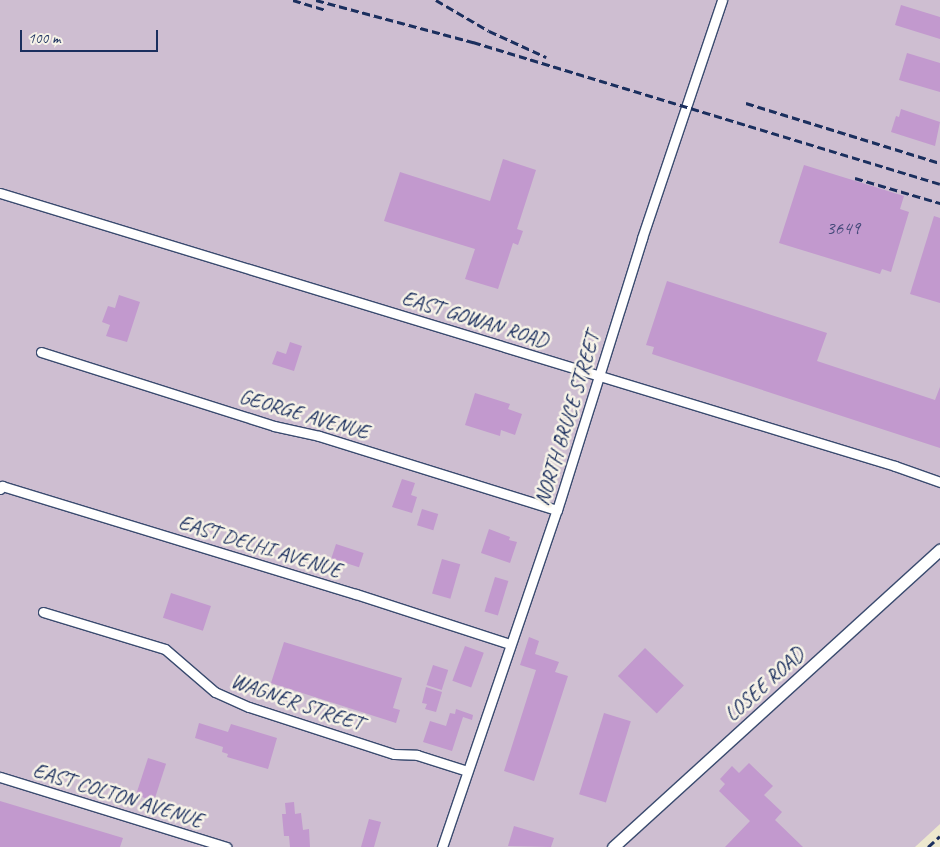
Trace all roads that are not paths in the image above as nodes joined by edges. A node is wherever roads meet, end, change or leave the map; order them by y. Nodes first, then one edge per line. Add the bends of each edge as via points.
1 (722, 0) edge
2 (0, 193) edge
3 (41, 352) dead end
4 (599, 375) junction
5 (940, 482) edge
6 (0, 489) edge
7 (557, 510) junction
8 (940, 549) edge
9 (43, 612) dead end
10 (510, 644) junction
11 (467, 771) junction
12 (0, 777) edge
13 (226, 847) edge
14 (442, 847) edge
15 (613, 847) edge

1 - 4 street, NORTH BRUCE STREET
2 - 4 street, EAST GOWAN ROAD
3 - 7 street, GEORGE AVENUE via 274,426 319,436
4 - 5 street, EAST GOWAN ROAD
4 - 7 street, NORTH BRUCE STREET
6 - 10 street, EAST DELHI AVENUE via 2,486 154,532
7 - 10 street, NORTH BRUCE STREET
8 - 15 main road, LOSEE ROAD
9 - 11 street, WAGNER STREET via 164,649 215,692 249,707 394,754 417,755
10 - 11 street, NORTH BRUCE STREET
11 - 14 street, NORTH BRUCE STREET
12 - 13 street, EAST COLTON AVENUE

